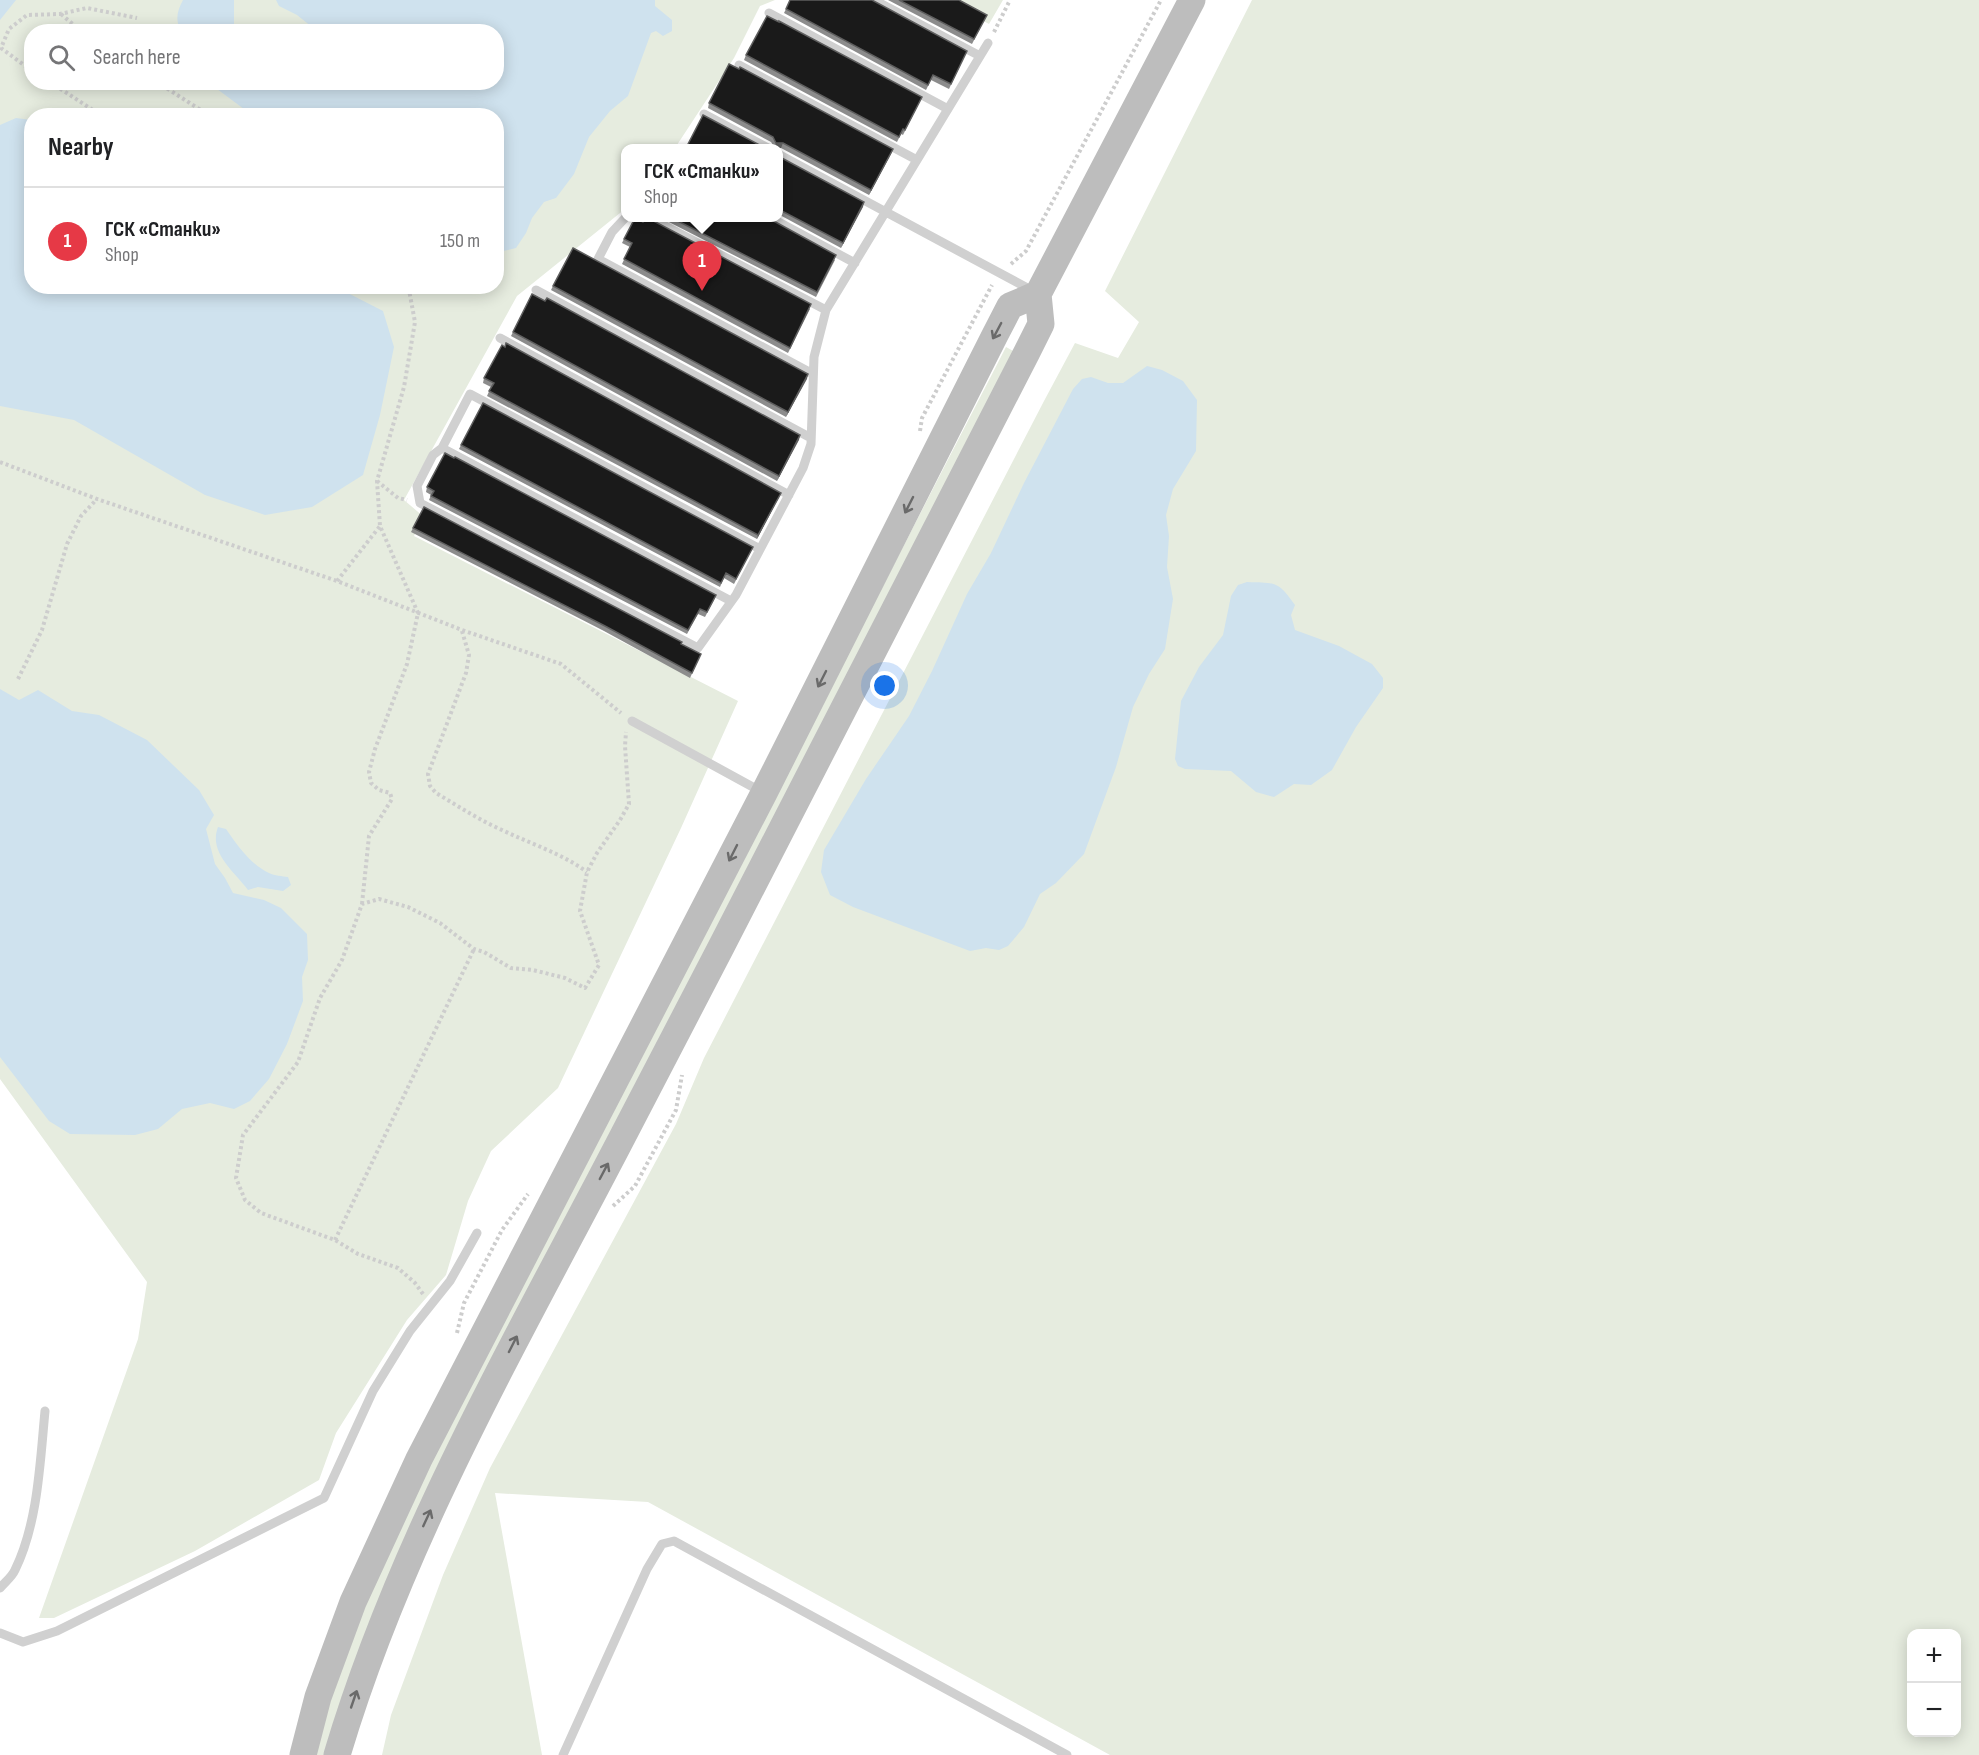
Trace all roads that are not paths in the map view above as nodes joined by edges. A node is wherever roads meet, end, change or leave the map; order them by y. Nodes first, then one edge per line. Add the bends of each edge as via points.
1 (874, 0) edge
2 (1192, 0) edge
3 (769, 13) dead end
4 (988, 43) road end
5 (980, 56) junction
6 (739, 64) dead end
7 (948, 109) junction
8 (704, 114) edge
9 (760, 144) edge
10 (783, 157) edge
11 (917, 160) junction
12 (885, 212) junction
13 (621, 222) edge
14 (658, 222) edge
15 (778, 222) edge
16 (855, 263) junction
17 (536, 290) dead end
18 (1038, 294) junction
19 (826, 310) junction
20 (500, 338) dead end
21 (813, 374) junction
22 (811, 438) junction
23 (442, 448) junction
24 (789, 495) junction
25 (760, 549) junction
26 (731, 601) junction
27 (632, 721) road end
28 (764, 793) junction
29 (477, 1233) dead end
30 (45, 1411) dead end
31 (0, 1588) edge
32 (0, 1633) edge
33 (303, 1755) edge
34 (337, 1755) edge
35 (563, 1755) edge
36 (1067, 1755) edge

1 - 5 lane
2 - 18 street
3 - 7 lane
4 - 5 lane
5 - 7 lane
6 - 11 lane
7 - 11 lane
8 - 9 lane
10 - 12 lane
11 - 12 lane
12 - 16 lane
12 - 18 lane
13 - 21 lane via 598,259
14 - 19 lane
15 - 16 lane
16 - 19 lane
17 - 22 lane
18 -> 28 street via 1010,306
34 -> 18 street via 377,1634 465,1436 1027,352 1041,324
19 - 21 lane
20 - 24 lane
21 - 22 lane
22 - 24 lane via 803,468
23 - 25 lane via 470,394
23 - 26 lane
23 - 26 lane via 433,455 417,486 420,503 698,648
24 - 25 lane
25 - 26 lane
27 - 28 lane
28 -> 33 street via 419,1459 353,1602 318,1697
29 - 32 lane via 450,1281 410,1331 373,1391 324,1498 57,1631 23,1642
30 - 31 lane via 31,1524 14,1572
35 - 36 lane via 647,1569 662,1544 674,1541

